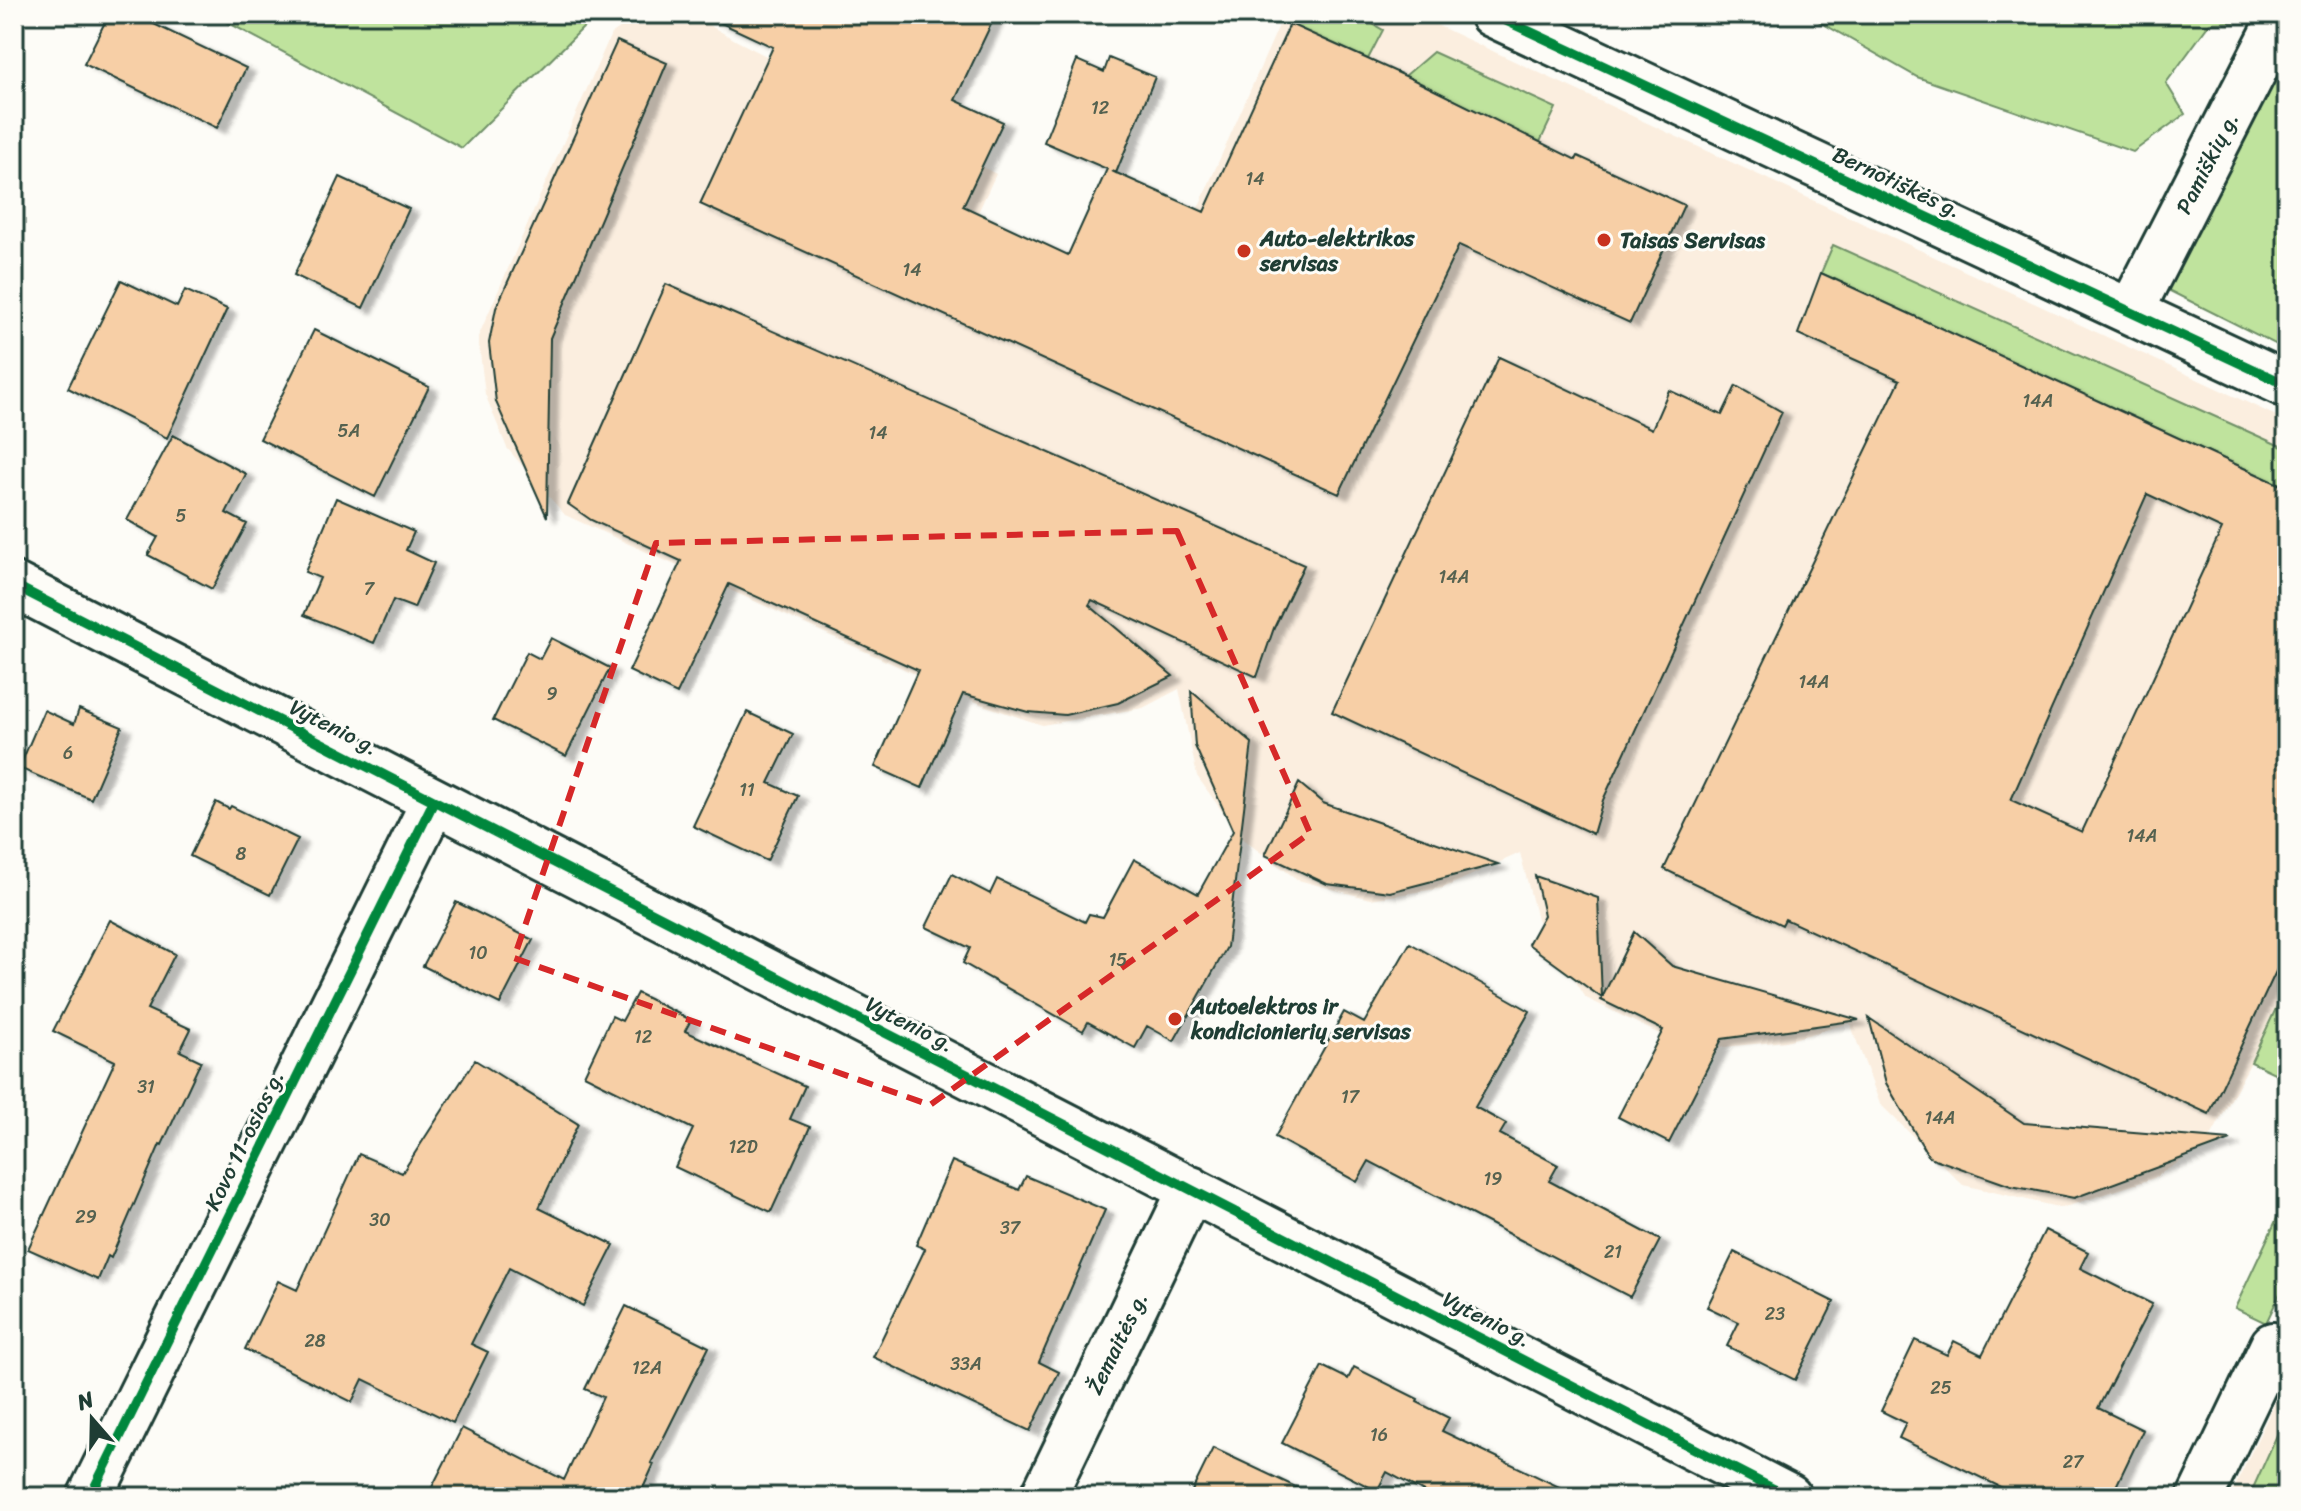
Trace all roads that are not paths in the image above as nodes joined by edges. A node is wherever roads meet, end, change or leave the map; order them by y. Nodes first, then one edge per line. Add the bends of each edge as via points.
1 (1492, 14) edge
2 (2283, 14) edge
3 (2131, 311) junction
4 (2287, 385) edge
5 (14, 585) edge
6 (434, 801) junction
7 (1191, 1189) junction
8 (2273, 1345) dead end
9 (90, 1497) edge
10 (1043, 1497) edge
11 (1789, 1497) edge
12 (2200, 1497) edge

1 - 3 street, Bernotiškės g.
2 - 3 street, Pamiškių g.
3 - 4 street, Bernotiškės g.
5 - 6 street, Vytenio g.
6 - 7 street, Vytenio g.
6 - 9 street, Kovo 11-osios g.
7 - 10 street, Žemaitės g.
7 - 11 street, Vytenio g.
8 - 12 street

